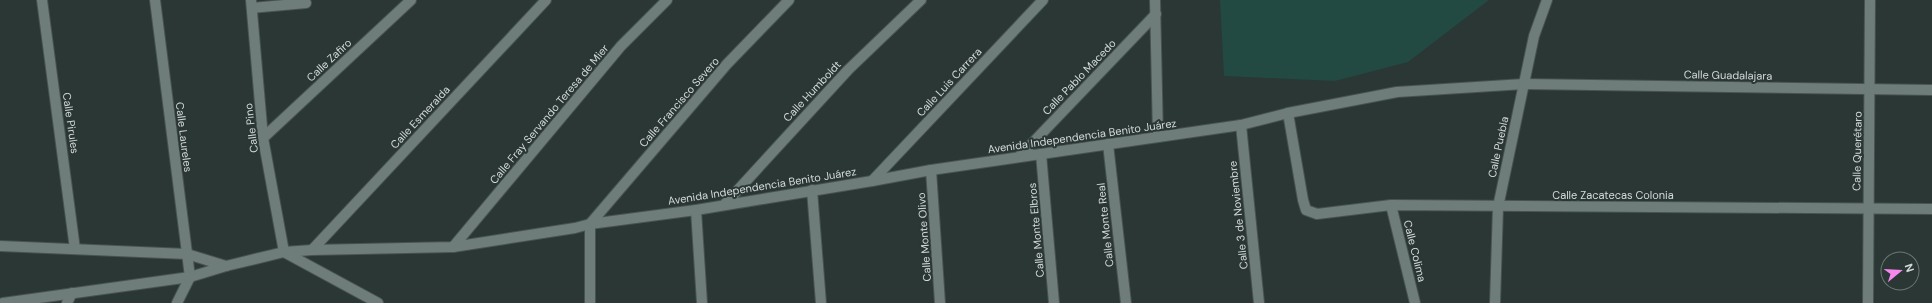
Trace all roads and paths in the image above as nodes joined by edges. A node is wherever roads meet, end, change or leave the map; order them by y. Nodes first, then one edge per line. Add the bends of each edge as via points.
1 (42, 0) edge
2 (155, 0) edge
3 (411, 0) edge
4 (546, 0) edge
5 (667, 0) edge
6 (789, 0) edge
7 (921, 0) edge
8 (1043, 0) edge
9 (1155, 0) edge
10 (1547, 0) edge
11 (1870, 0) edge
12 (306, 3) dead end
13 (252, 4) edge
14 (1156, 14) junction
15 (1524, 84) junction
16 (1870, 89) junction
17 (1932, 90) edge
18 (1288, 113) junction
19 (1240, 125) junction
20 (1158, 137) junction
21 (263, 138) junction
22 (1108, 144) junction
23 (1041, 154) junction
24 (1019, 157) junction
25 (931, 170) junction
26 (872, 181) junction
27 (812, 190) junction
28 (725, 204) junction
29 (1391, 205) junction
30 (1498, 207) junction
31 (1869, 209) junction
32 (1932, 209) edge
33 (696, 210) junction
34 (590, 224) junction
35 (0, 246) edge
36 (453, 247) junction
37 (75, 250) junction
38 (312, 250) junction
39 (284, 252) junction
40 (187, 254) junction
41 (226, 266) junction
42 (190, 277) junction
43 (72, 293) junction
44 (4, 303) edge
45 (67, 303) edge
46 (177, 303) edge
47 (378, 303) edge
48 (590, 303) edge
49 (702, 303) edge
50 (821, 303) edge
51 (940, 303) edge
52 (1054, 303) edge
53 (1126, 303) edge
54 (1259, 303) edge
55 (1415, 303) edge
56 (1495, 303) edge
57 (1868, 303) edge

1 - 37 street, Calle Pirules
2 - 40 street, Calle Laureles
3 - 21 street, Calle Zafiro
4 - 38 street, Calle Esmeralda
5 - 36 street, Calle Fray Servando Teresa de Mier via 621,46
6 - 34 street, Calle Francisco Severo via 727,64
7 - 28 street, Calle Humboldt via 848,70
8 - 26 street, Calle Luis Carrera
9 - 14 street
10 - 15 street, Calle Puebla via 1534,36
11 - 16 street, Calle Querétaro
12 - 13 street
13 - 21 street, Calle Pino
14 - 20 street
14 - 24 street, Calle Pablo Macedo
15 - 16 street, Calle Guadalajara
15 - 18 street, Avenida Independencia Benito Juárez via 1397,92
15 - 30 street, Calle Puebla
16 - 17 street, Calle Guadalajara
16 - 31 street, Calle Querétaro
18 - 19 street, Avenida Independencia Benito Juárez
18 - 29 street, Calle Zacatecas Colonia via 1306,210 1317,214
19 - 20 street, Avenida Independencia Benito Juárez
19 - 54 street, Calle 3 de Noviembre
20 - 22 street, Avenida Independencia Benito Juárez
21 - 39 street, Calle Pino
22 - 23 street, Avenida Independencia Benito Juárez
22 - 53 street, Calle Monte Real
23 - 24 street, Avenida Independencia Benito Juárez
23 - 52 street, Calle Monte Elbros
24 - 25 street, Avenida Independencia Benito Juárez
25 - 26 street, Avenida Independencia Benito Juárez
25 - 51 street, Calle Monte Olivo
26 - 27 street, Avenida Independencia Benito Juárez
27 - 28 street, Avenida Independencia Benito Juárez
27 - 50 street
28 - 33 street, Avenida Independencia Benito Juárez
29 - 30 street, Calle Zacatecas Colonia
29 - 55 street, Calle Colima
30 - 31 street, Calle Zacatecas Colonia
30 - 56 street, Calle Puebla
31 - 32 street, Calle Zacatecas Colonia
31 - 57 street, Calle Querétaro
33 - 34 street, Avenida Independencia Benito Juárez
33 - 49 street
34 - 36 street, Avenida Independencia Benito Juárez
34 - 48 street
35 - 37 street
36 - 38 street, Avenida Independencia Benito Juárez
37 - 40 street
38 - 39 street, Avenida Independencia Benito Juárez
39 - 41 street, Avenida Independencia Benito Juárez
39 - 47 street
40 - 41 street
40 - 42 street, Calle Laureles
41 - 42 street, Avenida Independencia Benito Juárez
42 - 43 street, Avenida Independencia Benito Juárez
42 - 46 street
43 - 44 street, Avenida Independencia Benito Juárez
43 - 45 street

